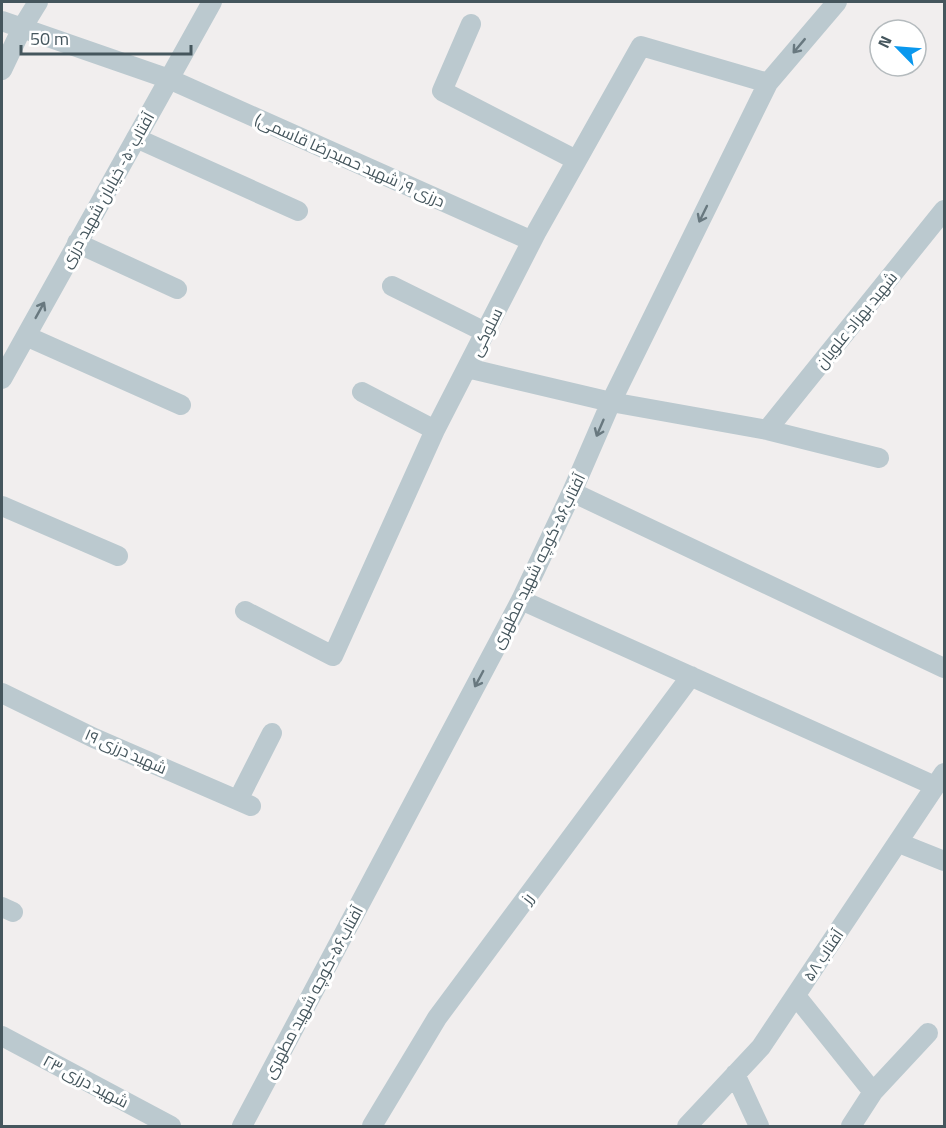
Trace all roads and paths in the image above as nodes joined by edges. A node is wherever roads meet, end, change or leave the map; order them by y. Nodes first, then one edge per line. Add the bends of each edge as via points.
1 (38, 2) edge
2 (212, 2) edge
3 (837, 2) edge
4 (2, 21) edge
5 (471, 24) dead end
6 (22, 28) junction
7 (2, 70) edge
8 (169, 79) junction
9 (768, 83) junction
10 (136, 138) junction
11 (576, 160) junction
12 (945, 210) edge
13 (298, 211) dead end
14 (532, 241) junction
15 (77, 243) junction
16 (392, 286) dead end
17 (177, 289) dead end
18 (485, 332) junction
19 (26, 336) junction
20 (467, 368) junction
21 (3, 373) edge
22 (362, 392) dead end
23 (611, 402) junction
24 (181, 405) dead end
25 (435, 430) junction
26 (767, 430) junction
27 (879, 458) dead end
28 (572, 492) junction
29 (2, 506) edge
30 (118, 556) dead end
31 (521, 600) junction
32 (244, 611) dead end
33 (945, 668) edge
34 (692, 676) junction
35 (2, 693) edge
36 (272, 733) dead end
37 (940, 779) edge
38 (899, 843) junction
39 (945, 861) edge
40 (796, 996) junction
41 (928, 1033) dead end
42 (2, 1036) edge
43 (735, 1074) junction
44 (873, 1092) junction
45 (137, 1119) edge
46 (171, 1126) edge
47 (242, 1126) edge
48 (372, 1126) edge
49 (687, 1126) edge
50 (759, 1126) edge
51 (851, 1126) edge

1 - 6 street
2 - 8 street, آفتاب ۵۰- خیابان شهید درزی
3 -> 9 street, آفتاب۵۶-كوچه شهيد مطهری
4 - 6 street, درزی ۹( شهید حمیدرضا قاسمی)
5 - 11 street via 442,92
6 - 7 street
6 - 8 street, درزی ۹( شهید حمیدرضا قاسمی)
8 - 10 street, آفتاب ۵۰- خیابان شهید درزی
8 - 14 street, درزی ۹( شهید حمیدرضا قاسمی)
9 - 11 street, سلوکی via 641,46
9 -> 23 street, آفتاب۵۶-كوچه شهيد مطهری
10 - 13 street
10 - 15 street, آفتاب ۵۰- خیابان شهید درزی
11 - 14 street, سلوکی
12 - 26 street, شهید بهزاد علویان
14 - 18 street, سلوکی
15 - 17 street
19 -> 15 street, آفتاب ۵۰- خیابان شهید درزی
16 - 18 street
18 - 20 street, سلوکی
19 - 21 street, آفتاب ۵۰- خیابان شهید درزی
19 - 24 street
20 - 23 street
20 - 25 street, سلوکی
22 - 25 street
23 - 26 street
23 -> 28 street, آفتاب۵۶-كوچه شهيد مطهری
25 - 32 street, سلوکی via 333,656
26 - 27 street
28 - 31 street, آفتاب۵۶-كوچه شهيد مطهری
28 - 33 street
29 - 30 street
31 - 34 street
31 -> 47 street, آفتاب۵۶-كوچه شهيد مطهری
34 - 37 street
34 - 48 street, رز via 437,1018
35 - 36 street, شهید درزی ۱۹ via 94,738 245,803
37 - 38 street, آفتاب ۵۸
38 - 39 street
38 - 40 street, آفتاب ۵۸
40 - 43 street, آفتاب ۵۸ via 761,1047
40 - 44 street
41 - 44 street
42 - 45 street, شهید درزی ۲۳
43 - 49 street, آفتاب ۵۸
43 - 50 street
44 - 51 street
45 - 46 street, شهید درزی ۲۳

